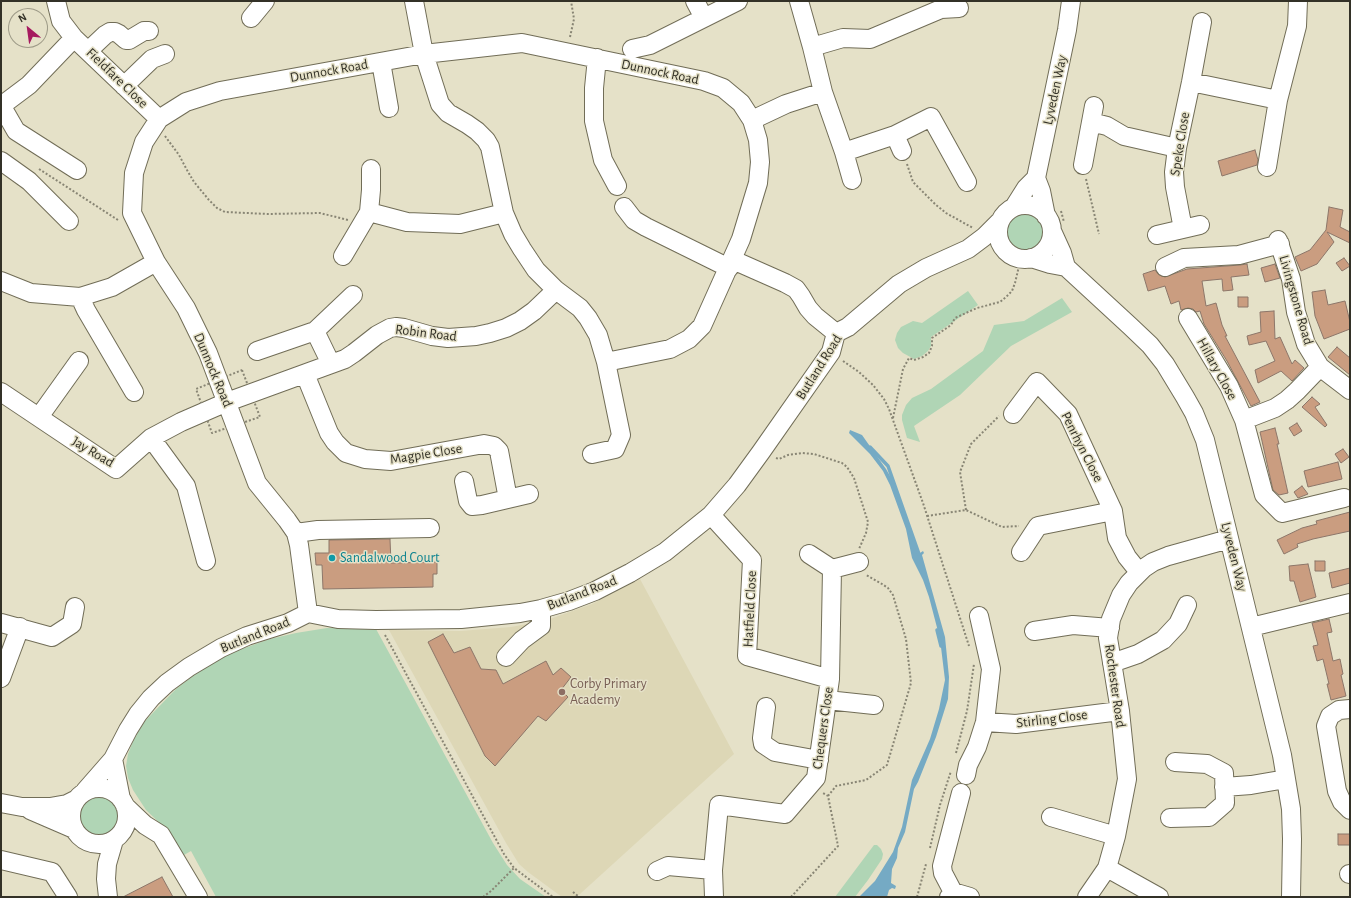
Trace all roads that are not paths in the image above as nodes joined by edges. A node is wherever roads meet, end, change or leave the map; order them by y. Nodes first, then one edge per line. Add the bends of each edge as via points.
1 (56, 1) edge
2 (264, 1) edge
3 (414, 1) edge
4 (695, 1) edge
5 (738, 1) edge
6 (799, 1) edge
7 (1071, 1) edge
8 (1298, 1) edge
9 (959, 8) dead end
10 (251, 18) dead end
11 (704, 18) junction
12 (1202, 22) dead end
13 (149, 31) dead end
14 (74, 38) junction
15 (812, 47) junction
16 (632, 49) dead end
17 (88, 51) junction
18 (165, 54) dead end
19 (424, 54) junction
20 (597, 58) junction
21 (381, 62) junction
22 (1191, 82) junction
23 (124, 86) junction
24 (823, 92) junction
25 (1278, 100) junction
26 (389, 108) dead end
27 (4, 110) edge
28 (752, 120) junction
29 (157, 122) junction
30 (895, 135) junction
31 (1177, 148) junction
32 (902, 151) road end
33 (844, 152) junction
34 (3, 166) edge
35 (1083, 166) road end
36 (1267, 167) dead end
37 (371, 169) dead end
38 (77, 170) dead end
39 (1036, 178) junction
40 (852, 180) dead end
41 (967, 182) dead end
42 (617, 186) dead end
43 (624, 207) dead end
44 (1014, 207) junction
45 (504, 213) junction
46 (366, 218) junction
47 (1055, 220) junction
48 (69, 221) dead end
49 (999, 222) junction
50 (1157, 235) dead end
51 (968, 249) junction
52 (344, 256) dead end
53 (1020, 261) junction
54 (156, 262) junction
55 (731, 264) junction
56 (1066, 267) junction
57 (1165, 267) dead end
58 (1, 281) edge
59 (556, 290) junction
60 (353, 295) dead end
61 (80, 296) junction
62 (1188, 318) dead end
63 (315, 331) junction
64 (836, 333) junction
65 (257, 351) dead end
66 (79, 361) dead end
67 (606, 362) junction
68 (331, 364) junction
69 (1320, 367) junction
70 (305, 374) junction
71 (1350, 390) edge
72 (1, 392) edge
73 (134, 392) dead end
74 (227, 402) junction
75 (1014, 414) road end
76 (39, 418) junction
77 (1244, 420) junction
78 (151, 438) junction
79 (592, 454) dead end
80 (464, 481) dead end
81 (529, 494) dead end
82 (1344, 498) dead end
83 (508, 499) junction
84 (1113, 511) junction
85 (711, 515) junction
86 (430, 528) dead end
87 (296, 533) junction
88 (1230, 539) junction
89 (1021, 552) dead end
90 (809, 554) dead end
91 (206, 561) dead end
92 (859, 562) road end
93 (832, 569) junction
94 (1139, 572) junction
95 (1350, 603) edge
96 (1188, 605) dead end
97 (75, 608) dead end
98 (541, 609) junction
99 (308, 613) junction
100 (979, 616) dead end
101 (1, 623) edge
102 (20, 627) junction
103 (1251, 627) junction
104 (1110, 628) junction
105 (1034, 631) dead end
106 (506, 657) dead end
107 (1112, 663) junction
108 (1, 678) edge
109 (830, 679) junction
110 (827, 700) junction
111 (874, 706) dead end
112 (766, 707) dead end
113 (1350, 709) edge
114 (1120, 711) junction
115 (985, 722) junction
116 (113, 759) junction
117 (819, 760) junction
118 (1175, 762) dead end
119 (959, 771) road end
120 (1286, 780) junction
121 (1224, 788) junction
122 (961, 793) dead end
123 (80, 796) junction
124 (123, 802) junction
125 (1, 803) edge
126 (22, 807) junction
127 (1350, 810) edge
128 (1051, 817) dead end
129 (1170, 818) dead end
130 (145, 825) junction
131 (80, 834) junction
132 (118, 835) junction
133 (1116, 836) junction
134 (1, 860) edge
135 (1107, 868) junction
136 (713, 870) junction
137 (657, 871) dead end
138 (107, 888) edge
139 (951, 895) edge
140 (68, 897) edge
141 (198, 897) edge
142 (714, 897) edge
143 (970, 897) edge
144 (1087, 897) edge
145 (1159, 897) edge
146 (1292, 897) edge

1 - 14 street, Fieldfare Close via 61,21
2 - 10 street
3 - 19 street
4 - 11 street
5 - 11 street
6 - 15 street
7 - 39 street, Lyveden Way via 1068,30
8 - 25 street via 1297,26
9 - 15 street via 941,10 870,39 843,38
11 - 16 street via 650,45
12 - 22 street, Speke Close
13 - 17 street via 140,32 129,40 110,32
14 - 17 street, Fieldfare Close
14 - 27 street, Fieldfare Close
15 - 24 street
17 - 23 street, Fieldfare Close
18 - 23 street via 152,59
19 - 20 street, Dunnock Road via 522,43
19 - 21 street, Dunnock Road
19 - 45 street via 440,104 448,113 477,132 490,147
20 - 28 street, Dunnock Road via 704,81 723,88 741,103
20 - 42 street via 594,121 603,160
21 - 26 street
21 - 29 street, Dunnock Road via 220,91 186,102
22 - 25 street
22 - 31 street, Speke Close
23 - 29 street, Fieldfare Close
24 - 28 street via 786,104
24 - 33 street
25 - 36 street
27 - 38 street, Fieldfare Close via 16,131
28 - 55 street, Dunnock Road via 758,140 758,183
29 - 54 street, Dunnock Road via 144,142 134,173 132,213
30 - 32 street
30 - 33 street
30 - 41 street via 931,117
31 - 35 street via 1124,136 1092,114
31 - 50 street, Speke Close via 1174,187 1191,227
33 - 40 street
34 - 48 street via 29,181
37 - 46 street via 371,190
39 - 44 street, Lyveden Way
39 - 47 street, Lyveden Way
43 - 55 street via 634,220 646,227
44 - 47 street via 1030,205
44 - 49 street via 1006,211
45 - 46 street via 460,224
45 - 59 street via 529,260
46 - 52 street
47 - 53 street via 1051,238 1043,252
47 - 56 street, Lyveden Way
49 - 51 street, Butland Road
49 - 53 street via 997,234 1000,243 1004,250
51 - 53 street via 988,251
51 - 64 street, Butland Road via 904,281 848,327
53 - 56 street
54 - 61 street via 112,287
54 - 74 street, Dunnock Road via 186,308 208,353
55 - 64 street via 785,282 796,289 815,316
55 - 67 street, Dunnock Road via 702,326 689,339 670,349
56 - 88 street, Lyveden Way via 1150,346 1177,383 1194,413 1205,440
57 - 69 street, Livingstone Road via 1184,258 1239,255 1279,242 1291,279 1296,312 1306,344
58 - 61 street via 31,293
59 - 67 street via 580,308 594,326
59 - 68 street, Robin Road via 534,312 506,328 476,336 448,338 404,328 390,328 354,353
60 - 63 street
61 - 73 street
62 - 77 street, Hillary Close via 1229,386
63 - 65 street
63 - 68 street
64 - 85 street, Butland Road via 831,352 762,452
66 - 76 street
67 - 79 street via 621,435 615,449
68 - 70 street, Robin Road
69 - 71 street, Livingstone Road
69 - 77 street via 1287,400 1275,408
70 - 74 street, Robin Road
70 - 83 street, Magpie Close via 329,433 346,453 365,459 391,461 484,444 494,446 499,451
72 - 76 street, Jay Road
74 - 78 street, Jay Road
74 - 87 street, Dunnock Road via 257,483
75 - 84 street, Penrhyn Close via 1037,382 1068,414
76 - 78 street, Jay Road via 116,469
77 - 82 street, Hillary Close via 1264,495 1282,513
78 - 91 street via 186,486
80 - 83 street via 472,506
81 - 83 street
84 - 89 street via 1038,526
84 - 94 street, Penrhyn Close via 1118,538 1127,557
85 - 98 street, Butland Road via 665,552 630,573 595,591
85 - 109 street, Hatfield Close via 752,560 747,656
86 - 87 street via 318,530
87 - 99 street, Dunnock Road
88 - 94 street, Rochester Road via 1168,556
88 - 103 street, Lyveden Way
90 - 93 street
92 - 93 street
93 - 109 street, Chequers Close
94 - 104 street, Rochester Road via 1121,595
95 - 103 street
96 - 107 street via 1178,624 1163,640 1138,654
97 - 102 street via 72,624 52,637
98 - 99 street, Butland Road via 481,618 380,620 338,619
98 - 106 street via 541,626 522,640
99 - 116 street, Butland Road via 288,623 233,642 189,666 157,693 138,714
100 - 115 street via 991,669
101 - 102 street
102 - 108 street
103 - 120 street, Lyveden Way
104 - 105 street via 1073,625
104 - 107 street, Rochester Road via 1108,638
107 - 114 street, Rochester Road
109 - 110 street, Chequers Close
110 - 111 street
110 - 117 street, Chequers Close
112 - 117 street via 762,738 767,748 775,752
113 - 127 street via 1339,710 1330,716 1326,726 1337,791 1342,802
114 - 115 street, Stirling Close via 1016,724
114 - 133 street, Rochester Road via 1127,779
115 - 119 street via 968,765
116 - 123 street, Butland Road
116 - 124 street, Butland Road
117 - 136 street, Chequers Close via 816,778 785,814 719,805
118 - 121 street via 1207,764
120 - 121 street
120 - 146 street, Lyveden Way via 1291,809
121 - 129 street via 1209,817
122 - 139 street via 942,866
123 - 124 street via 92,788 101,787 118,795
123 - 126 street via 67,804
123 - 131 street, Butland Road via 72,806 70,816
124 - 130 street
124 - 132 street, Butland Road via 127,820
125 - 126 street
126 - 131 street
128 - 133 street
130 - 132 street
130 - 141 street via 161,835
131 - 132 street via 92,843 101,844
131 - 138 street, Butland Road via 99,862
132 - 138 street, Butland Road via 107,864
133 - 135 street, Rochester Road
134 - 140 street via 52,872
135 - 144 street, Rochester Road
135 - 145 street
136 - 137 street via 668,866
136 - 142 street, Chequers Close
139 - 143 street

